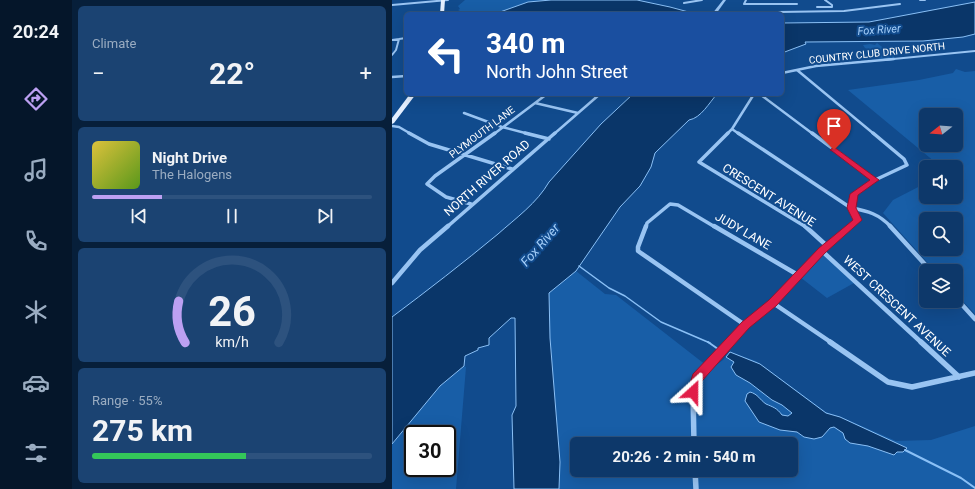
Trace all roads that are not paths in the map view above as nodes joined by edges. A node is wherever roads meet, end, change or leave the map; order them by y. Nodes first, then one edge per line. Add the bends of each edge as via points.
1 (443, 0) edge
2 (448, 0) edge
3 (702, 0) edge
4 (725, 0) edge
5 (746, 0) edge
6 (791, 0) edge
7 (825, 0) edge
8 (920, 0) edge
9 (925, 0) edge
10 (684, 3) dead end
11 (797, 4) junction
12 (900, 4) dead end
13 (392, 5) edge
14 (817, 7) dead end
15 (442, 12) edge
16 (447, 12) edge
17 (716, 12) edge
18 (784, 12) edge
19 (792, 12) junction
20 (404, 38) edge
21 (399, 39) junction
22 (392, 40) edge
23 (975, 51) edge
24 (392, 56) edge
25 (797, 70) junction
26 (784, 73) edge
27 (404, 76) edge
28 (392, 77) edge
29 (405, 96) edge
30 (412, 96) edge
31 (544, 96) edge
32 (598, 96) edge
33 (753, 96) edge
34 (762, 96) edge
35 (535, 103) junction
36 (578, 112) junction
37 (464, 113) dead end
38 (392, 114) edge
39 (392, 122) edge
40 (392, 126) edge
41 (502, 127) junction
42 (732, 129) junction
43 (548, 139) junction
44 (466, 155) junction
45 (512, 169) junction
46 (876, 180) junction
47 (471, 204) junction
48 (852, 208) junction
49 (827, 246) junction
50 (822, 251) junction
51 (925, 264) edge
52 (798, 275) junction
53 (392, 283) edge
54 (773, 303) junction
55 (963, 306) edge
56 (975, 319) edge
57 (745, 325) junction
58 (975, 373) edge
59 (959, 377) junction
60 (694, 437) edge
61 (695, 477) edge
62 (696, 489) edge

1 - 2 street
1 - 13 street
1 - 15 main road
2 - 16 main road
3 - 10 street
4 - 17 street
5 - 11 street via 744,4
6 - 11 street
7 - 14 street via 832,7
8 - 9 street
11 - 19 street
12 - 19 street via 844,11
18 - 19 street
20 - 21 street
21 - 22 street
21 - 24 street
23 - 25 street, COUNTRY CLUB DRIVE NORTH
25 - 26 street, COUNTRY CLUB DRIVE NORTH
25 - 46 street via 904,159 907,165
27 - 28 street
29 - 38 main road
30 - 39 main road
31 - 35 street, PLYMOUTH LANE
32 - 36 street, NORTH RIVER ROAD
33 - 42 street
34 - 46 street
35 - 36 street
35 - 41 street, PLYMOUTH LANE
36 - 43 street, NORTH RIVER ROAD
37 - 41 street
40 - 44 street via 399,127 429,144
41 - 43 street
41 - 44 street, PLYMOUTH LANE
42 - 48 street
42 - 49 street, CRESCENT AVENUE via 699,162 804,226
43 - 45 street, NORTH RIVER ROAD
44 - 45 street
44 - 47 street, PLYMOUTH LANE via 427,184 446,197
45 - 47 street, NORTH RIVER ROAD
46 - 48 street via 854,194
47 - 53 street, NORTH RIVER ROAD via 420,250
48 - 49 street via 858,220
48 - 51 street via 869,210 883,218
49 - 50 street
50 - 52 street
50 - 59 street, WEST CRESCENT AVENUE
52 - 54 street
52 - 57 street, JUDY LANE via 678,205 670,204 647,223 638,251
54 - 57 street
54 - 59 street via 888,382 912,387
55 - 56 street
57 - 60 street via 697,378 693,392
58 - 59 street
61 - 62 street

